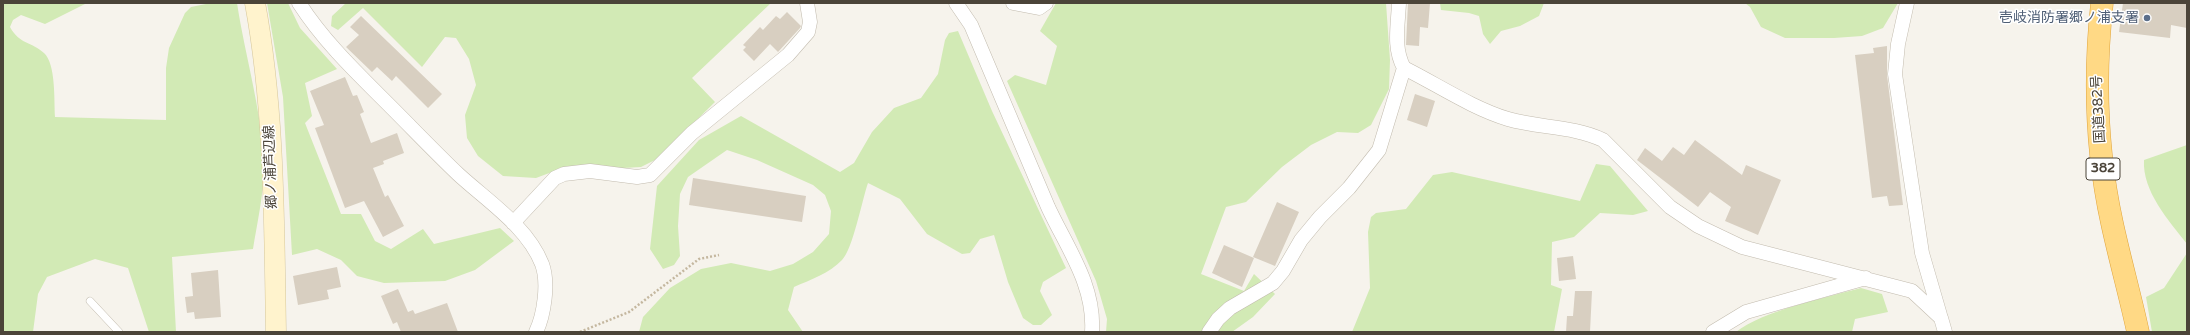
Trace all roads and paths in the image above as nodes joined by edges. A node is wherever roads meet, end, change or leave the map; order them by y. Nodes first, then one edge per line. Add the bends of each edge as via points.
1 (255, 3) edge
2 (299, 3) edge
3 (807, 3) edge
4 (958, 3) edge
5 (1013, 3) edge
6 (1046, 3) edge
7 (1399, 3) edge
8 (1907, 3) edge
9 (2102, 3) edge
10 (1404, 68) junction
11 (513, 223) junction
12 (719, 255) dead end
13 (1868, 278) junction
14 (90, 301) dead end
15 (1941, 318) junction
16 (119, 332) edge
17 (276, 332) edge
18 (536, 332) edge
19 (580, 332) edge
20 (1092, 332) edge
21 (1209, 332) edge
22 (1713, 332) edge
23 (1945, 332) edge
24 (2138, 332) edge

1 - 17 main road, 郷ノ浦芦辺線 via 264,49 271,158
2 - 11 street via 316,30 357,74 457,173
3 - 11 street via 810,22 808,32 788,55 692,134 650,175 637,177 590,171 564,174 555,178
4 - 20 street via 971,25 1049,208 1081,271 1088,292
5 - 6 street via 1039,8
7 - 10 street via 1396,46 1398,58
8 - 15 street via 1898,44 1895,74 1922,253
9 - 24 highway, 国道382号 / 382 via 2096,73 2098,134 2111,222
10 - 13 street via 1508,119 1589,134 1603,140 1670,207 1719,238 1781,258
10 - 21 street via 1379,150 1349,188 1301,240 1273,283 1230,308
11 - 18 street via 542,264 544,302 542,318
12 - 19 path via 699,259 629,312
13 - 15 street via 1912,291
13 - 22 street via 1746,312
14 - 16 lane
15 - 23 street

